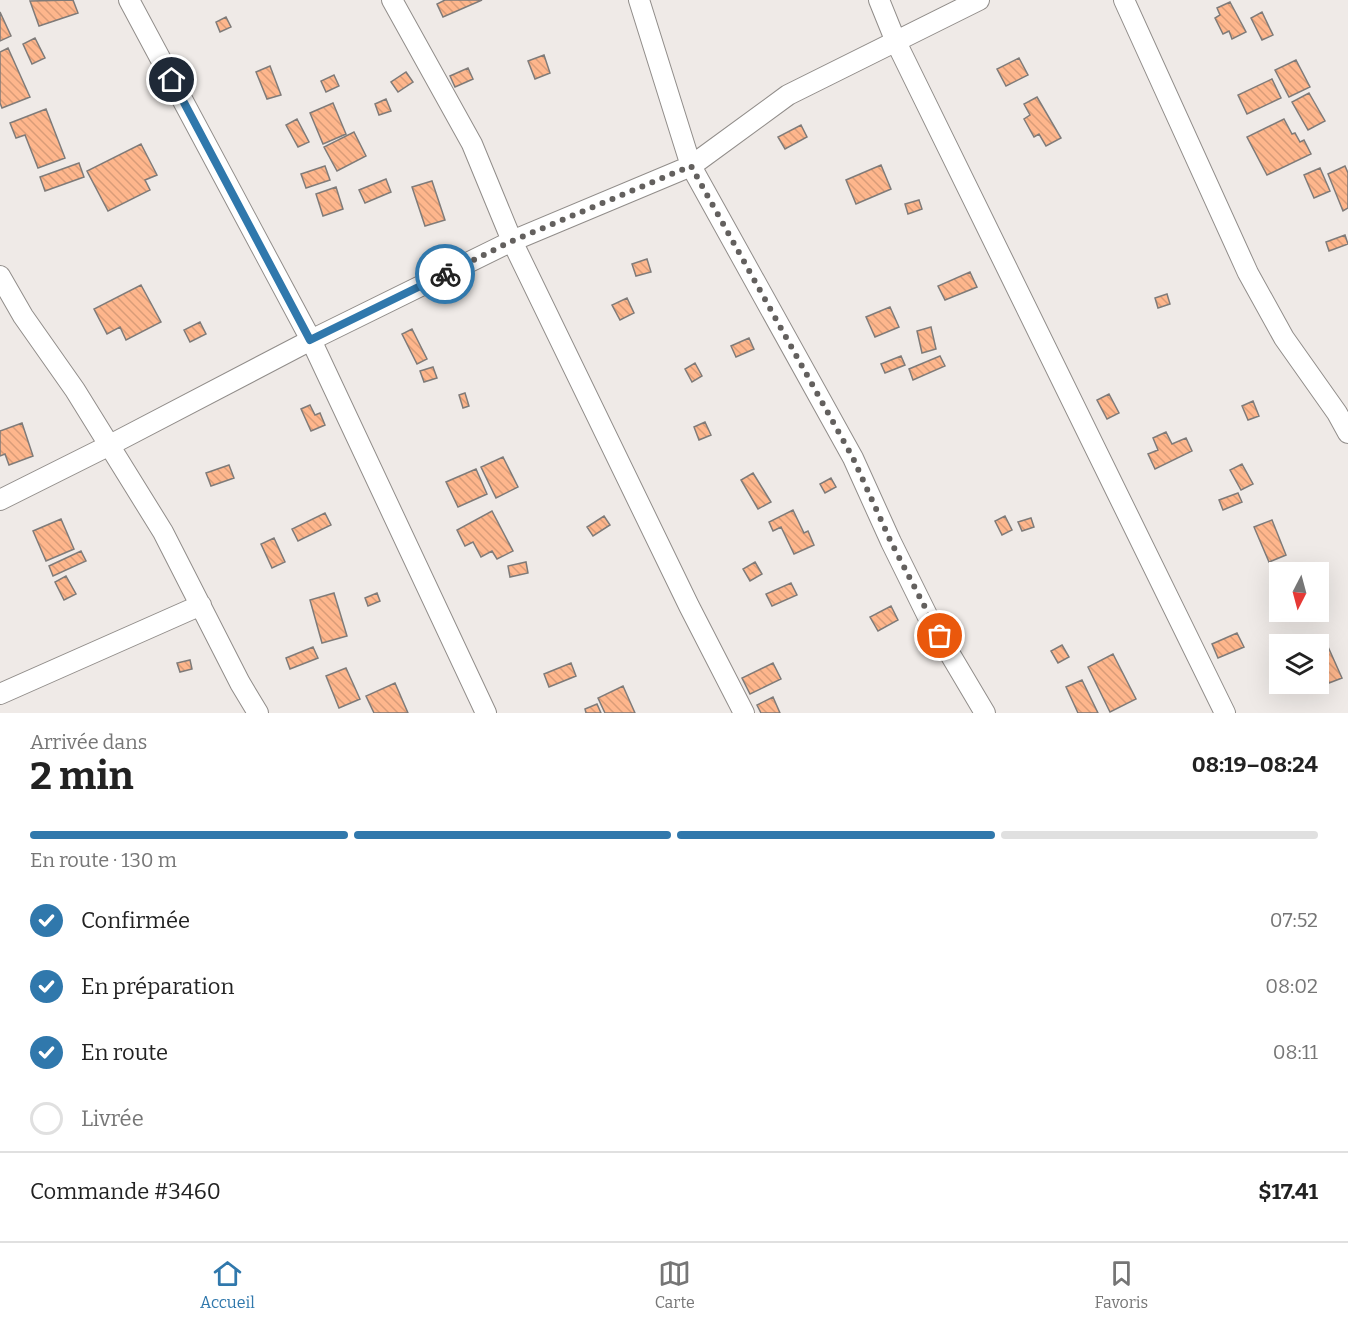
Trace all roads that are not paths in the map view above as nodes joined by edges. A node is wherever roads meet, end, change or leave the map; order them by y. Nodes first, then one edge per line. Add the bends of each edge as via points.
1 (129, 0) edge
2 (392, 0) edge
3 (639, 0) edge
4 (879, 0) edge
5 (978, 0) edge
6 (1124, 0) edge
7 (896, 42) junction
8 (691, 166) junction
9 (512, 241) junction
10 (0, 276) edge
11 (310, 340) junction
12 (1348, 433) edge
13 (108, 446) junction
14 (0, 500) edge
15 (201, 605) junction
16 (0, 694) edge
17 (258, 713) edge
18 (486, 713) edge
19 (744, 713) edge
20 (985, 713) edge
21 (1225, 713) edge

1 - 11 street
2 - 9 street via 472,144
3 - 8 street
4 - 7 street
5 - 7 street
6 - 12 street via 1248,273 1284,338
7 - 8 street via 788,95
7 - 21 street
8 - 9 street
8 - 20 street via 853,458 928,617
9 - 11 street
9 - 19 street
10 - 13 street
11 - 13 street
11 - 18 street
13 - 14 street
13 - 15 street via 163,532
15 - 16 street
15 - 17 street

